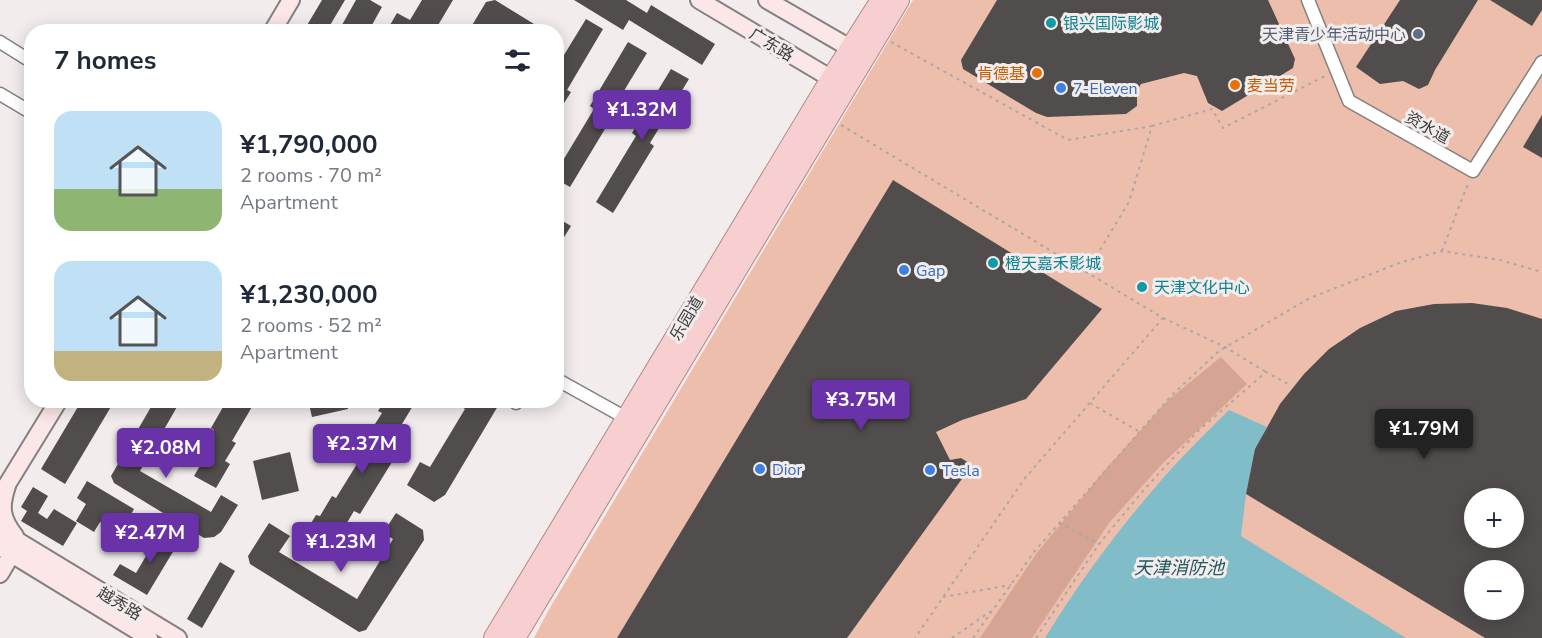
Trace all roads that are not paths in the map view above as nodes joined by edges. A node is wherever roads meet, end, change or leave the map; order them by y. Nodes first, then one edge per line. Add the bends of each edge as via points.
1 (291, 0) edge
2 (301, 0) edge
3 (699, 0) edge
4 (767, 0) edge
5 (881, 0) edge
6 (899, 0) edge
7 (1308, 0) edge
8 (277, 24) edge
9 (287, 24) edge
10 (0, 42) edge
11 (857, 53) junction
12 (24, 57) edge
13 (1542, 62) edge
14 (838, 83) junction
15 (0, 94) edge
16 (24, 108) edge
17 (564, 384) edge
18 (43, 408) edge
19 (53, 408) edge
20 (634, 423) junction
21 (2, 486) edge
22 (6, 544) edge
23 (0, 574) edge
24 (149, 638) edge
25 (178, 638) edge
26 (494, 638) edge
27 (515, 638) edge

1 - 8 street
2 - 9 street
3 - 14 street, 广东路
4 - 11 street
5 - 11 main road, 乐园道
6 - 11 main road, 乐园道 via 878,35
7 - 13 street, 资水道 via 1349,101 1473,171
10 - 12 street
11 - 14 main road, 乐园道
14 - 20 main road, 乐园道
14 - 20 main road, 乐园道 via 828,117
15 - 16 street
17 - 20 street
18 - 21 street
19 - 21 street
20 - 26 main road, 乐园道
20 - 27 main road, 乐园道
21 - 22 street via 2,512 8,527
22 - 23 street
22 - 24 street, 越秀路
22 - 25 street, 越秀路

